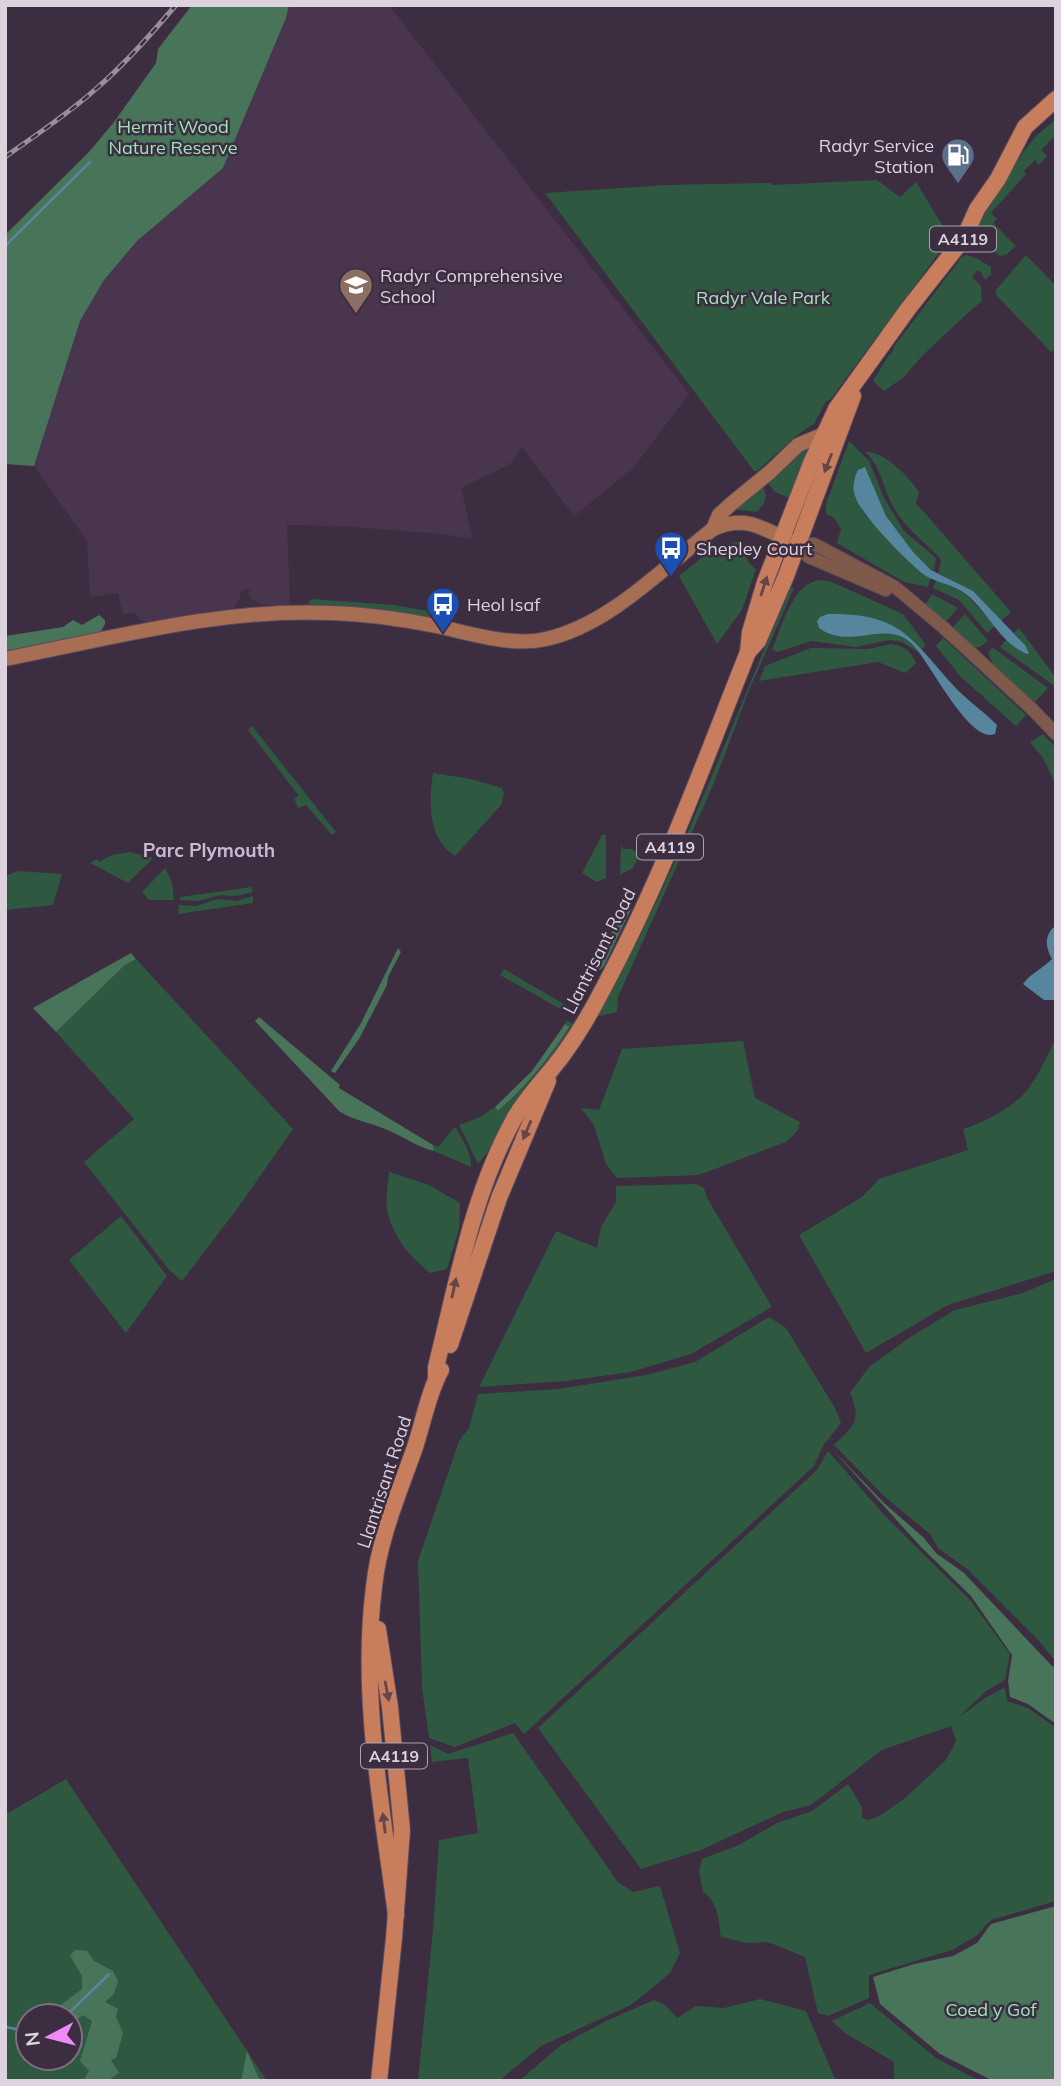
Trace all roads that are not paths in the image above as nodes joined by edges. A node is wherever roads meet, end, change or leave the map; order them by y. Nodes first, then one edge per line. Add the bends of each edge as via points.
1 (1056, 99) edge
2 (862, 376) junction
3 (824, 433) junction
4 (713, 529) junction
5 (789, 541) junction
6 (5, 659) edge
7 (1056, 734) edge
8 (379, 2081) edge

1 - 2 main road, Llantrisant Road / A4119 via 1025,127 964,238
2 - 3 main road, Llantrisant Road / A4119
2 -> 5 main road, Llantrisant Road / A4119
3 - 4 main road via 798,445 730,504
3 - 5 main road, Llantrisant Road / A4119
4 - 5 main road via 742,522
4 - 6 main road via 631,595 575,628 538,641 366,615 275,612 213,619
5 - 7 street via 809,557 906,597
5 - 8 main road, Llantrisant Road / A4119 via 750,632 748,652 687,808 619,958 554,1068 499,1198 383,1535 370,1648 373,1723 396,1914

